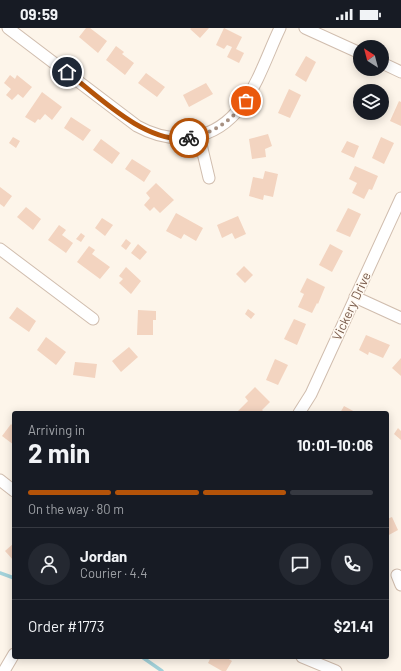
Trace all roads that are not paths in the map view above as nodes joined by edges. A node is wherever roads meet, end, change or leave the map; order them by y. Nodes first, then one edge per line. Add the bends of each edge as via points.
1 (8, 28) edge
2 (280, 28) edge
3 (304, 28) edge
4 (353, 50) edge
5 (389, 66) edge
6 (401, 72) edge
7 (199, 136) junction
8 (209, 178) dead end
9 (401, 198) edge
10 (0, 249) edge
11 (355, 297) junction
12 (401, 318) edge
13 (93, 319) dead end
14 (300, 411) edge
15 (0, 480) edge
16 (12, 489) edge
17 (12, 657) edge
18 (307, 659) edge
19 (4, 671) edge
20 (336, 671) edge

1 - 7 street via 145,130 168,138
2 - 7 street via 246,101 230,120
3 - 4 street
5 - 6 street
7 - 8 street
9 - 11 street, Vickery Drive
10 - 13 street
11 - 12 street
11 - 14 street, Vickery Drive via 311,394
15 - 16 street
17 - 19 street
18 - 20 street

